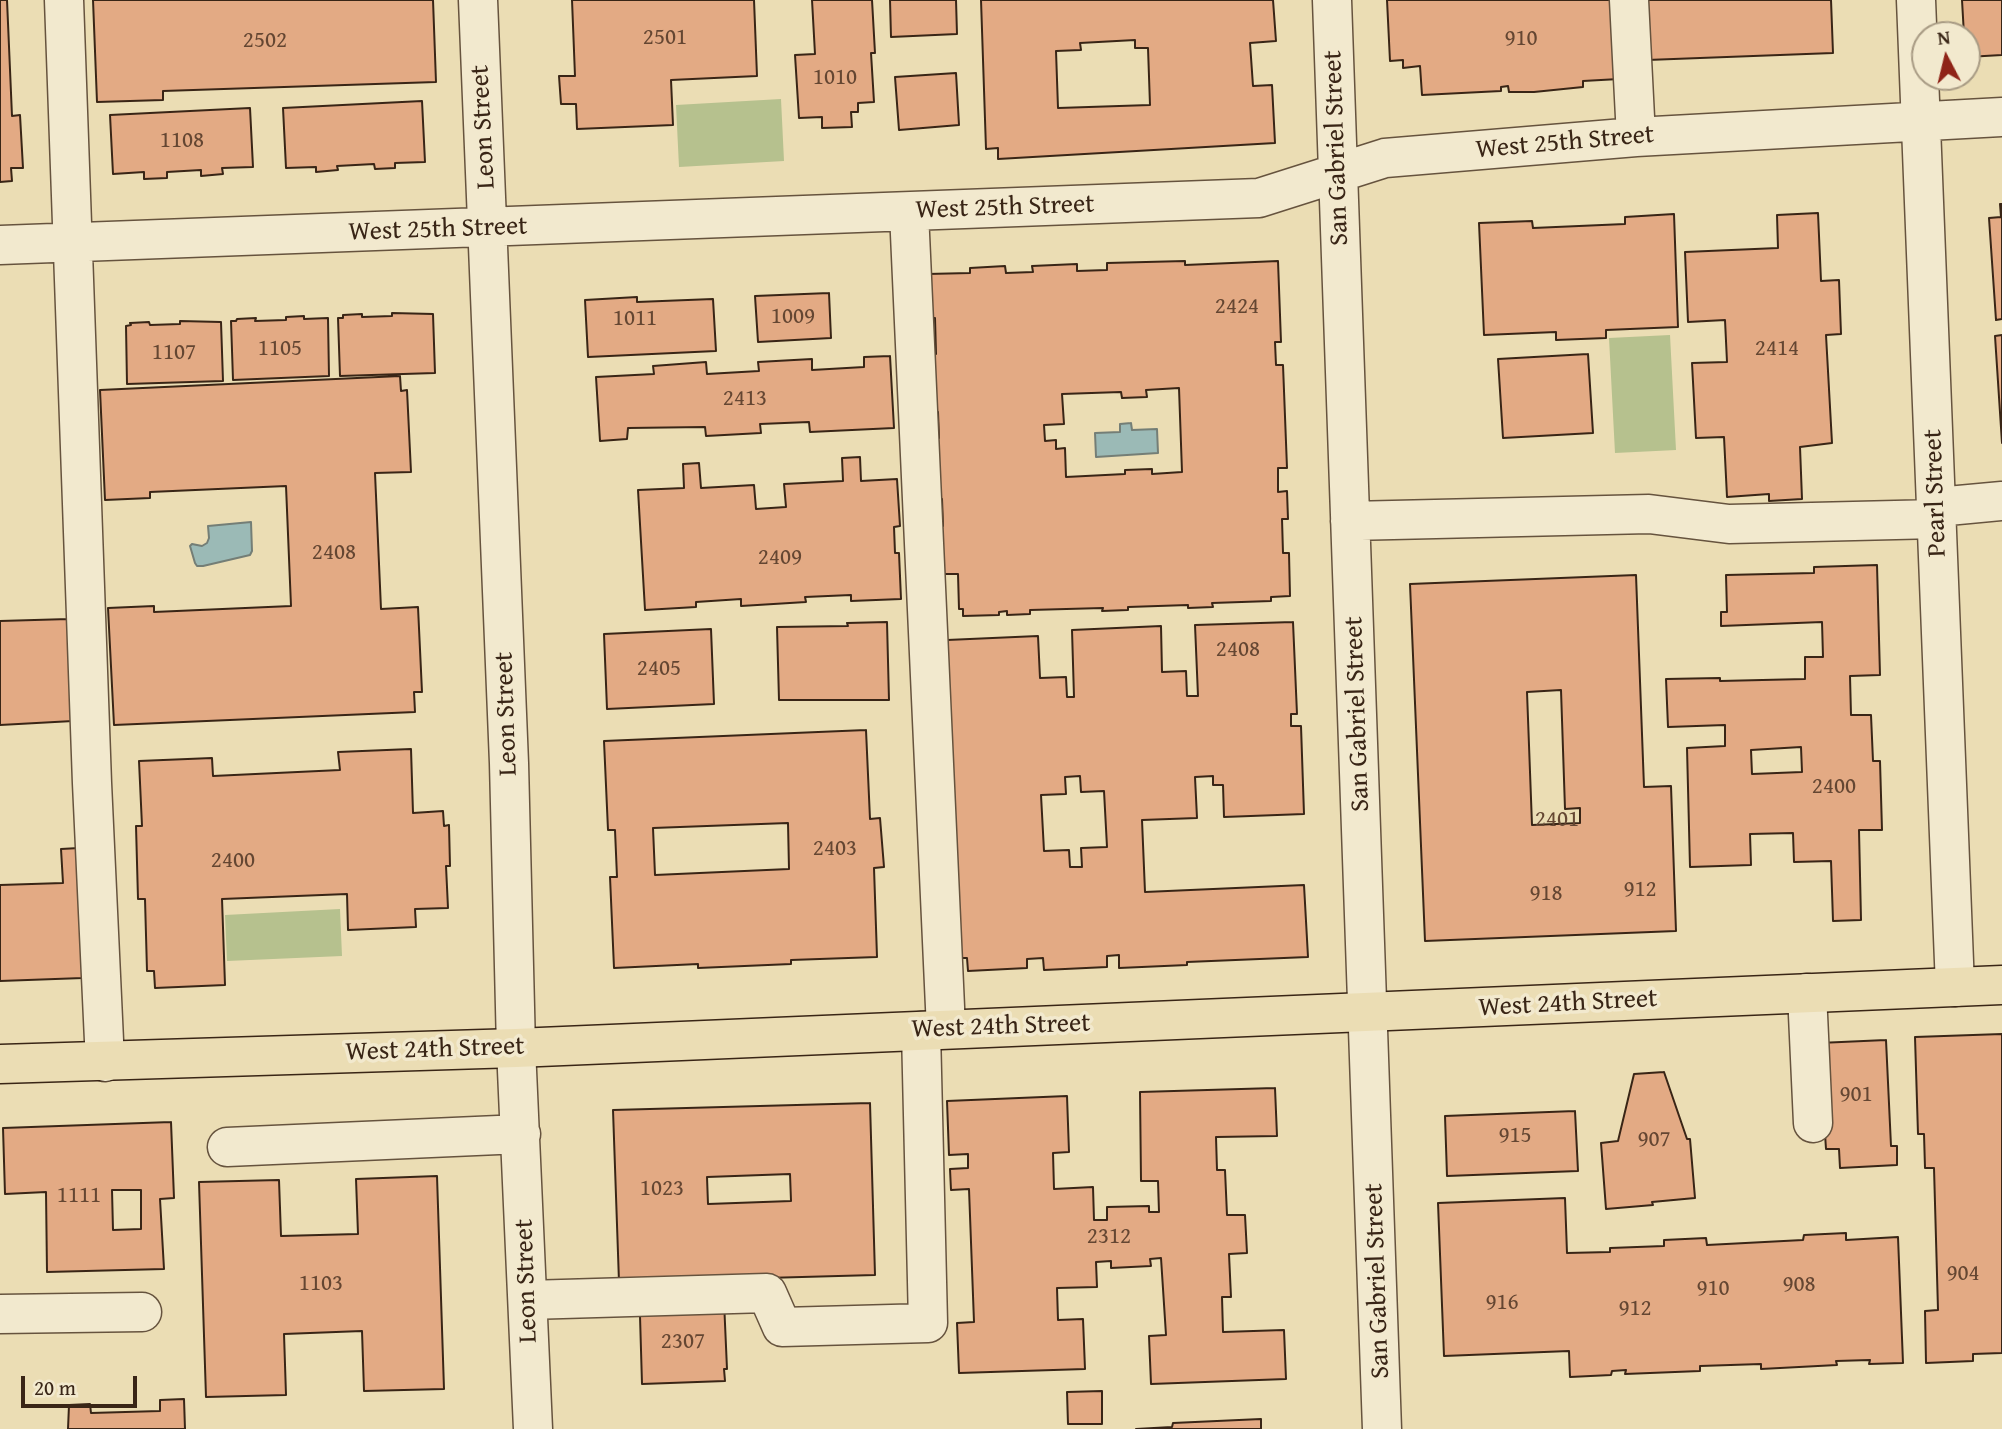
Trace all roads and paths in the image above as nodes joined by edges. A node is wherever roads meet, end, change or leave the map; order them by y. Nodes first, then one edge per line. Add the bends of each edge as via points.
1 (64, 0) edge
2 (478, 0) edge
3 (1332, 0) edge
4 (1629, 0) edge
5 (1916, 0) edge
6 (2002, 117) edge
7 (1923, 121) junction
8 (1636, 137) junction
9 (1337, 172) junction
10 (909, 212) junction
11 (489, 228) junction
12 (73, 242) junction
13 (0, 245) edge
14 (2002, 501) edge
15 (1937, 513) junction
16 (1350, 521) junction
17 (2002, 985) edge
18 (1955, 987) junction
19 (1807, 993) junction
20 (1369, 1013) junction
21 (934, 1030) junction
22 (516, 1048) junction
23 (105, 1062) junction
24 (0, 1064) edge
25 (1813, 1123) dead end
26 (521, 1134) junction
27 (227, 1147) dead end
28 (528, 1300) junction
29 (142, 1312) dead end
30 (0, 1314) edge
31 (533, 1429) edge
32 (1382, 1429) edge

1 - 12 street
2 - 11 street, Leon Street
3 - 9 street, San Gabriel Street
4 - 8 street
5 - 7 street, Pearl Street
6 - 7 street, West 25th Street
7 - 8 street, West 25th Street
7 - 15 street, Pearl Street
8 - 9 street, West 25th Street via 1385,158
9 - 10 street, West 25th Street via 1259,198
9 - 16 street, San Gabriel Street
10 - 11 street, West 25th Street
10 - 21 street
11 - 12 street, West 25th Street
11 - 22 street, Leon Street
12 - 13 street, West 25th Street
12 - 23 street
14 - 15 street
15 - 16 street via 1730,524 1649,514
15 - 18 street, Pearl Street
16 - 20 street, San Gabriel Street
17 - 18 main road, West 24th Street
18 - 19 main road, West 24th Street
19 - 20 main road, West 24th Street
19 - 25 street
20 - 21 main road, West 24th Street
20 - 32 street, San Gabriel Street
21 - 22 main road, West 24th Street
21 - 28 street via 928,1323 782,1327 767,1293
22 - 23 main road, West 24th Street
22 - 26 street, Leon Street
23 - 24 main road, West 24th Street
26 - 27 street
26 - 28 street, Leon Street
28 - 31 street, Leon Street
29 - 30 street

